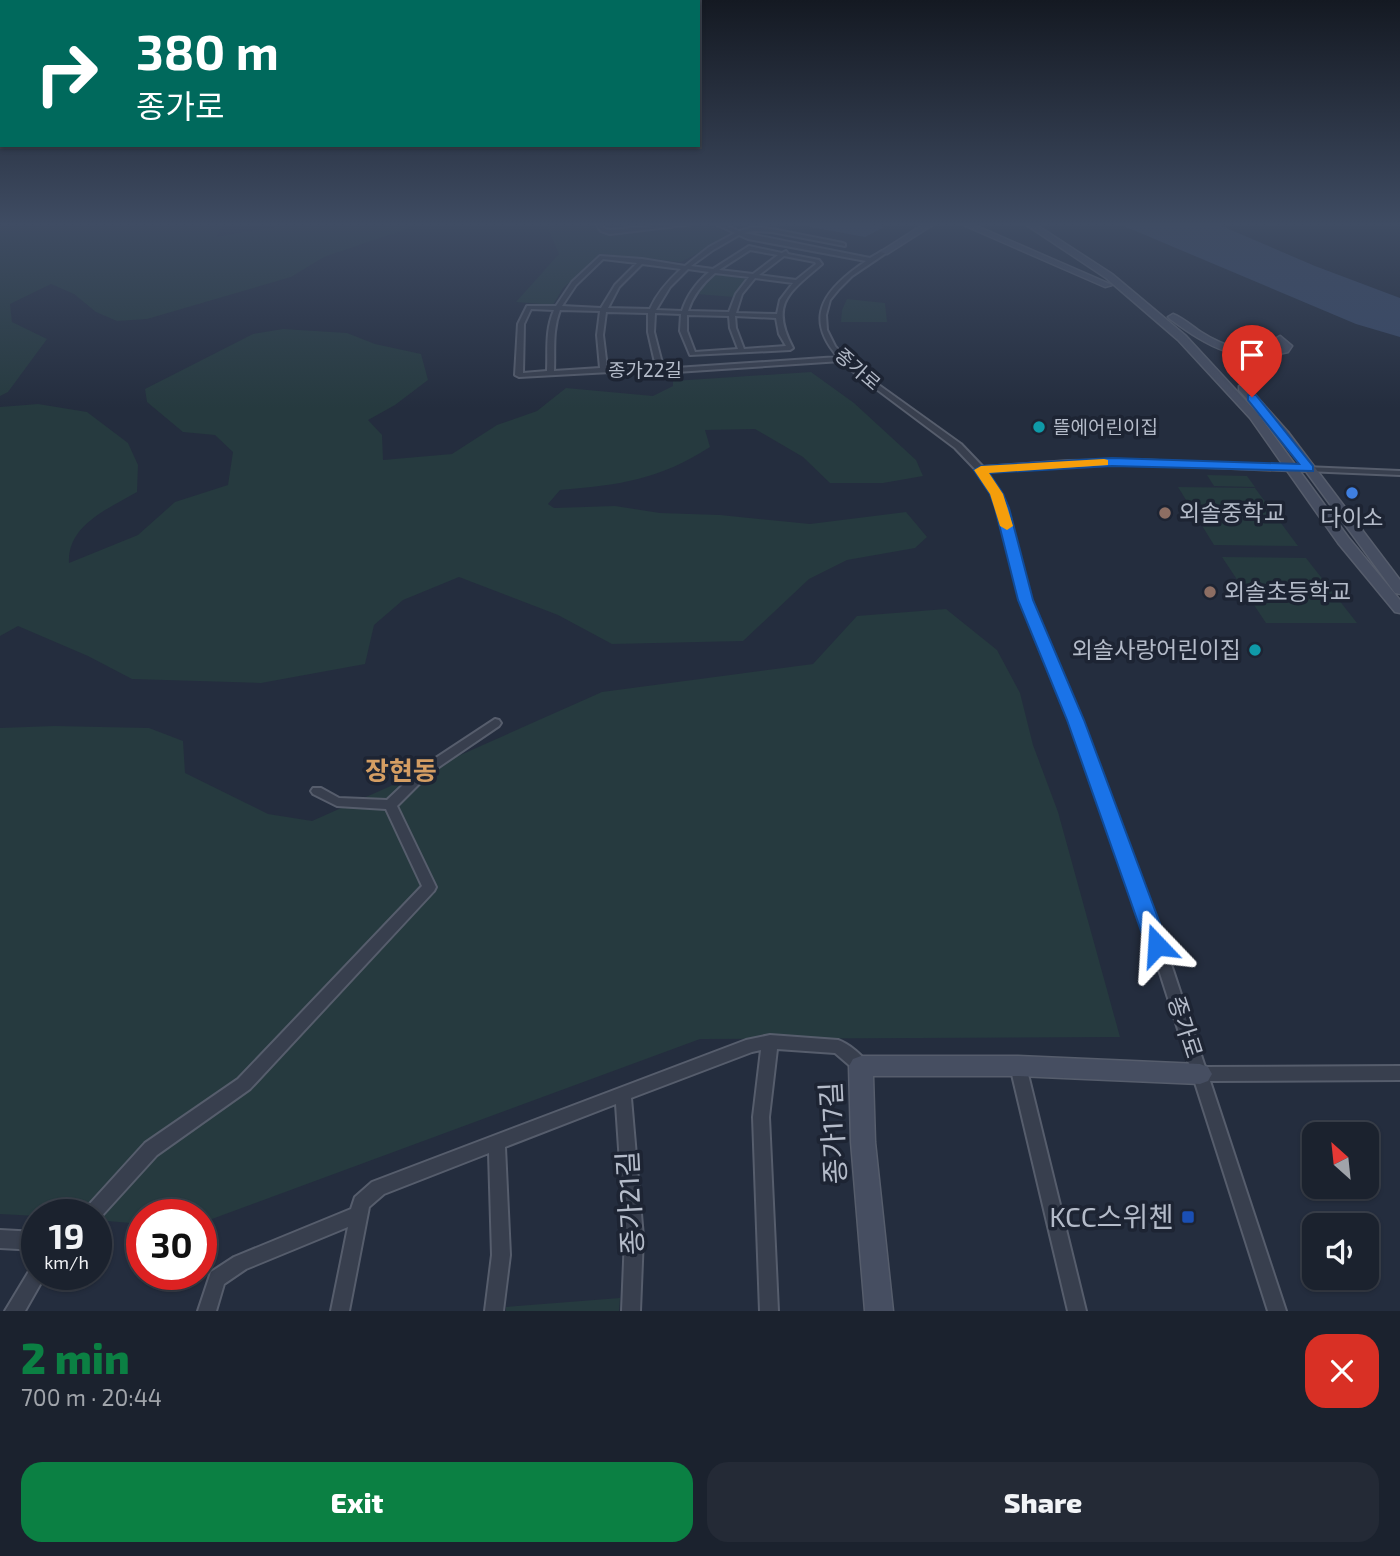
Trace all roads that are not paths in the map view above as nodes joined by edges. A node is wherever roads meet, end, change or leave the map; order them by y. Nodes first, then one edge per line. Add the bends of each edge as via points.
1 (571, 285) edge
2 (619, 285) edge
3 (668, 285) edge
4 (699, 285) edge
5 (747, 285) edge
6 (791, 285) edge
7 (838, 285) edge
8 (1109, 285) edge
9 (1122, 285) edge
10 (1127, 285) edge
11 (556, 308) junction
12 (1155, 309) junction
13 (601, 310) junction
14 (652, 311) junction
15 (684, 312) junction
16 (732, 314) junction
17 (780, 316) junction
18 (1280, 339) dead end
19 (742, 351) junction
20 (841, 359) junction
21 (660, 369) junction
22 (604, 370) junction
23 (550, 373) junction
24 (1292, 467) junction
25 (1309, 468) junction
26 (981, 470) junction
27 (1400, 473) edge
28 (1400, 590) edge
29 (1400, 609) edge
30 (495, 723) dead end
31 (317, 791) dead end
32 (390, 805) junction
33 (770, 1042) junction
34 (861, 1066) junction
35 (1018, 1066) junction
36 (1400, 1073) edge
37 (1200, 1074) junction
38 (623, 1095) junction
39 (497, 1144) junction
40 (106, 1199) edge
41 (360, 1209) junction
42 (0, 1239) edge
43 (21, 1240) edge
44 (27, 1290) edge
45 (14, 1311) edge
46 (207, 1311) edge
47 (340, 1311) edge
48 (494, 1311) edge
49 (631, 1311) edge
50 (769, 1311) edge
51 (879, 1311) edge
52 (1077, 1311) edge
53 (1277, 1311) edge

1 - 11 street
2 - 13 street
3 - 14 street
4 - 15 street
5 - 16 street
6 - 17 street
7 - 20 street, 종가로 via 822,311 823,330
8 - 12 main road
9 - 12 main road
10 - 12 main road
11 - 13 street
11 - 23 street via 549,341
11 - 23 street, 종가22길 via 529,307 521,324 519,375
12 - 18 main road via 1224,350 1266,354 1287,346
12 - 24 main road via 1254,416
12 - 25 main road via 1193,338 1269,416
13 - 14 street
13 - 22 street via 598,336
14 - 15 street
14 - 21 street via 653,345
15 - 16 street
15 - 19 street via 683,330 692,354
16 - 17 street
16 - 19 street via 733,332
17 - 19 street via 780,334 790,348
20 - 21 street, 종가22길
20 - 26 street, 종가로 via 940,432
21 - 22 street, 종가22길
22 - 23 street, 종가22길
24 - 25 street
24 - 26 street via 1112,462
24 - 29 main road via 1343,540
25 - 27 street
25 - 28 main road
26 - 37 street, 종가로 via 997,494 1025,600 1076,720
30 - 32 street via 426,770
31 - 32 street via 337,802
32 - 40 street via 429,887 244,1084 151,1149
33 - 34 street via 838,1047
33 - 38 street via 751,1045
33 - 50 street via 761,1117
34 - 35 main road, 종가17길
34 - 51 main road, 종가17길 via 863,1142
35 - 37 main road, 종가17길
35 - 52 street
36 - 37 street, 종가로
37 - 53 street, 종가로
38 - 39 street
38 - 49 street, 종가21길 via 634,1237
39 - 41 street via 378,1188
39 - 48 street via 501,1255
41 - 46 street via 240,1263 217,1279
41 - 47 street
42 - 43 street
44 - 45 street

